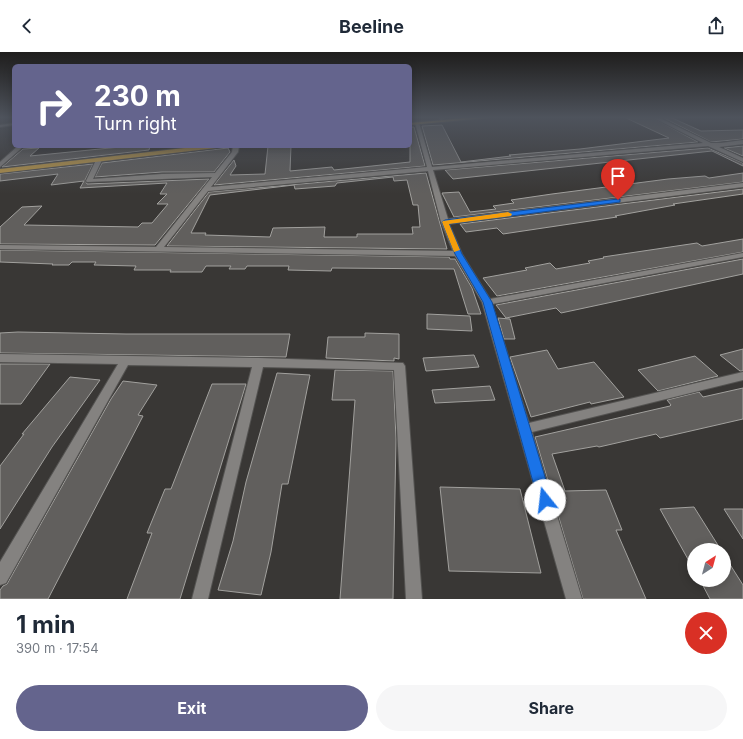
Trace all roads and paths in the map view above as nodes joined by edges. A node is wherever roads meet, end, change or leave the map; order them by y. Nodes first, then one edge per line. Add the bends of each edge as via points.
1 (420, 143) edge
2 (705, 143) edge
3 (734, 143) edge
4 (708, 144) junction
5 (20, 148) edge
6 (180, 148) edge
7 (199, 148) edge
8 (236, 148) edge
9 (99, 160) junction
10 (743, 160) edge
11 (0, 165) edge
12 (0, 170) edge
13 (431, 170) junction
14 (218, 175) junction
15 (743, 185) edge
16 (207, 189) junction
17 (445, 222) junction
18 (0, 247) edge
19 (158, 250) junction
20 (458, 254) junction
21 (743, 255) edge
22 (488, 302) junction
23 (0, 358) edge
24 (125, 361) junction
25 (260, 362) junction
26 (743, 376) edge
27 (524, 429) junction
28 (0, 577) edge
29 (200, 599) edge
30 (414, 599) edge
31 (574, 599) edge

1 - 13 street
2 - 4 street
3 - 4 street
4 - 10 street
4 - 13 street
5 - 11 street
6 - 12 main road
7 - 9 main road
8 - 14 street
9 - 12 main road
9 - 14 street via 89,181
13 - 16 street
13 - 17 street
14 - 16 street
15 - 17 street
16 - 19 street
17 - 20 street
18 - 19 street
19 - 20 street
20 - 22 street
21 - 22 street
22 - 27 street
23 - 24 street
24 - 25 street
24 - 28 street
25 - 29 street
25 - 30 street via 399,366
26 - 27 street
27 - 31 street

